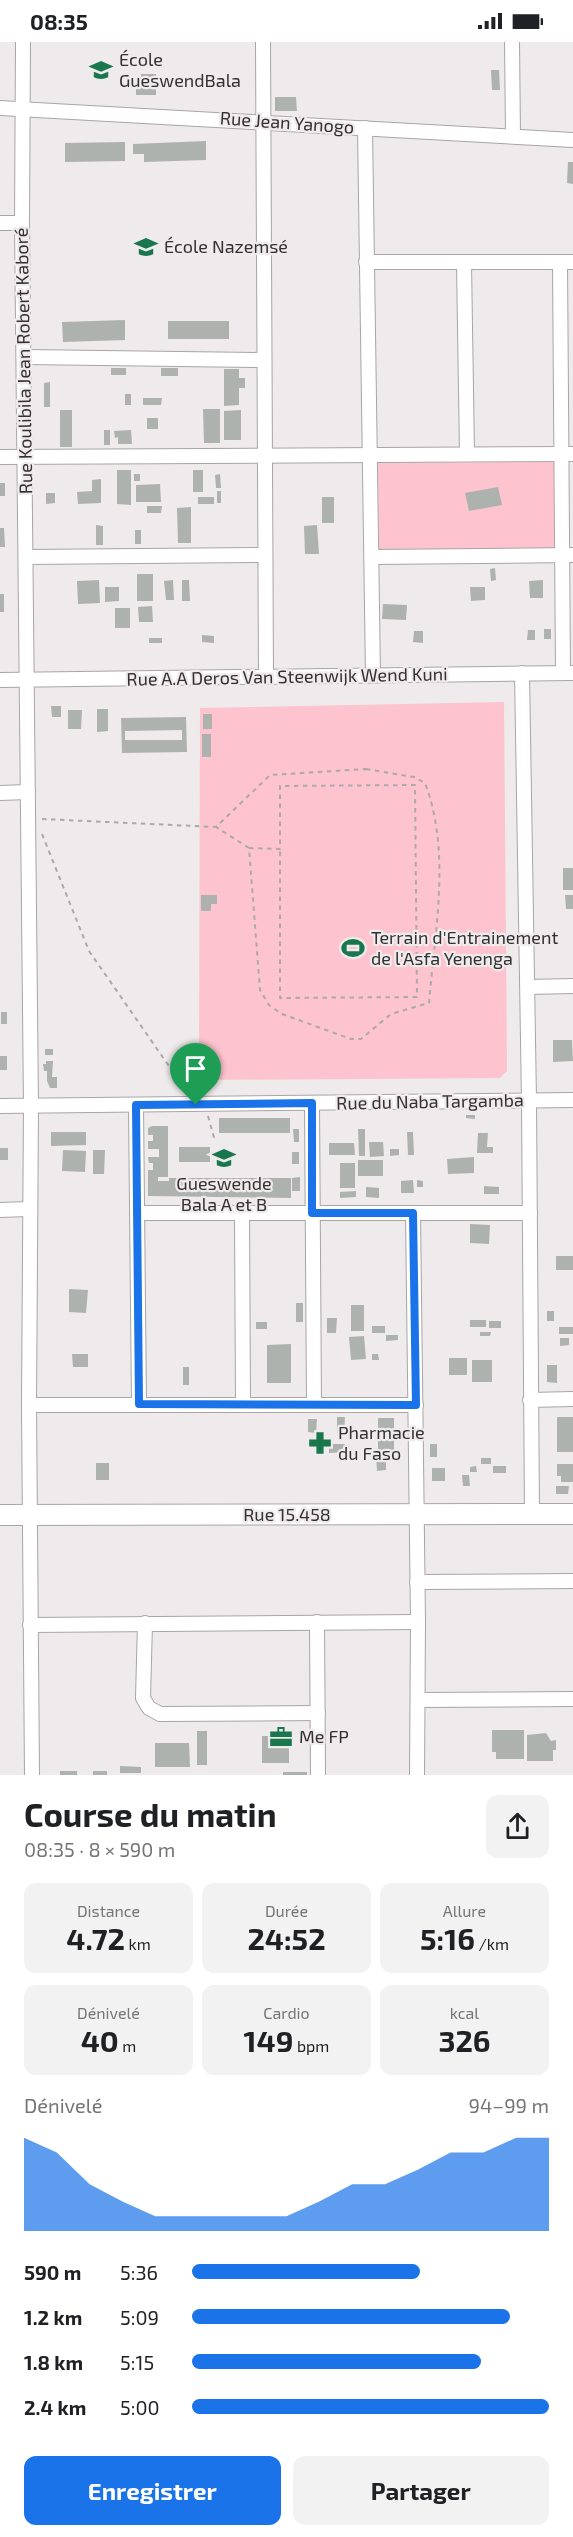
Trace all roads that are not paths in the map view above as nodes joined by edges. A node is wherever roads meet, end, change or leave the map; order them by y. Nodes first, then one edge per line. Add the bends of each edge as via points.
1 (23, 42) edge
2 (263, 42) edge
3 (512, 42) edge
4 (0, 108) edge
5 (24, 109) junction
6 (263, 121) junction
7 (365, 128) junction
8 (513, 136) junction
9 (573, 140) edge
10 (0, 223) edge
11 (22, 223) junction
12 (366, 262) junction
13 (566, 262) edge
14 (464, 263) junction
15 (25, 357) junction
16 (264, 360) junction
17 (467, 454) junction
18 (567, 454) edge
19 (264, 456) junction
20 (369, 456) junction
21 (0, 457) edge
22 (26, 457) junction
23 (567, 554) edge
24 (264, 555) junction
25 (26, 557) junction
26 (372, 557) junction
27 (522, 673) junction
28 (568, 673) edge
29 (373, 676) junction
30 (266, 677) junction
31 (0, 680) edge
32 (26, 680) junction
33 (28, 792) junction
34 (0, 793) edge
35 (573, 986) edge
36 (528, 987) junction
37 (573, 1100) edge
38 (530, 1101) junction
39 (312, 1103) junction
40 (136, 1105) junction
41 (0, 1106) edge
42 (31, 1106) junction
43 (28, 1209) junction
44 (0, 1210) edge
45 (138, 1213) junction
46 (242, 1213) junction
47 (312, 1213) junction
48 (413, 1213) junction
49 (530, 1213) junction
50 (573, 1399) edge
51 (530, 1400) junction
52 (139, 1404) junction
53 (243, 1404) junction
54 (314, 1404) junction
55 (29, 1405) junction
56 (416, 1405) junction
57 (573, 1514) edge
58 (0, 1515) edge
59 (30, 1515) junction
60 (532, 1515) junction
61 (416, 1516) junction
62 (573, 1581) edge
63 (417, 1582) junction
64 (317, 1622) junction
65 (418, 1622) junction
66 (146, 1623) junction
67 (30, 1624) junction
68 (573, 1698) edge
69 (418, 1700) junction
70 (318, 1713) junction
71 (32, 1775) edge
72 (318, 1775) edge
73 (417, 1775) edge

1 - 5 street, Rue Koulibila Jean Robert Kaboré
2 - 6 street
3 - 8 street
4 - 5 street, Rue Jean Yanogo
5 - 6 street, Rue Jean Yanogo
5 - 11 street, Rue Koulibila Jean Robert Kaboré
6 - 7 street, Rue Jean Yanogo
6 - 16 street
7 - 8 street, Rue Jean Yanogo
7 - 12 street
8 - 9 street, Rue Jean Yanogo
10 - 11 street
11 - 15 street, Rue Koulibila Jean Robert Kaboré
12 - 14 street
12 - 20 street
13 - 14 street
13 - 18 street
14 - 17 street
15 - 16 street
15 - 22 street, Rue Koulibila Jean Robert Kaboré
16 - 19 street
17 - 18 street
17 - 20 street
18 - 23 street
19 - 20 street
19 - 22 street
19 - 24 street
20 - 26 street
21 - 22 street
22 - 25 street, Rue Koulibila Jean Robert Kaboré
23 - 26 street
23 - 28 street
24 - 25 street
24 - 30 street
25 - 32 street, Rue Koulibila Jean Robert Kaboré
26 - 29 street
27 - 28 street, Rue A.A Deros Van Steenwijk Wend Kuni
27 - 29 street, Rue A.A Deros Van Steenwijk Wend Kuni
27 - 36 street
29 - 30 street, Rue A.A Deros Van Steenwijk Wend Kuni
30 - 32 street, Rue A.A Deros Van Steenwijk Wend Kuni
31 - 32 street, Rue A.A Deros Van Steenwijk Wend Kuni
32 - 33 street, Rue Koulibila Jean Robert Kaboré
33 - 34 street
33 - 42 street, Rue Koulibila Jean Robert Kaboré via 33,818
35 - 36 street
36 - 38 street
37 - 38 street, Rue du Naba Targamba
38 - 39 street, Rue du Naba Targamba
38 - 49 street
39 - 40 street, Rue du Naba Targamba
39 - 47 street
40 - 42 street, Rue du Naba Targamba
40 - 45 street
41 - 42 street, Rue du Naba Targamba
42 - 43 street, Rue Koulibila Jean Robert Kaboré
43 - 44 street
43 - 55 street, Rue Koulibila Jean Robert Kaboré
45 - 46 street
45 - 52 street
46 - 47 street
46 - 53 street
47 - 48 street
47 - 54 street
48 - 49 street
48 - 56 street
49 - 51 street
50 - 51 street
51 - 60 street
52 - 53 street
52 - 55 street
53 - 54 street
54 - 56 street
55 - 59 street, Rue Koulibila Jean Robert Kaboré
56 - 61 street
57 - 60 main road, Rue 15.458
58 - 59 main road, Rue 15.458
59 - 61 main road, Rue 15.458
59 - 67 street, Rue Koulibila Jean Robert Kaboré
60 - 61 main road, Rue 15.458
61 - 63 street
62 - 63 street
63 - 65 street
64 - 65 street
64 - 66 street
64 - 70 street
65 - 69 street
66 - 67 street
66 - 70 street via 143,1698 154,1711
67 - 71 street, Rue Koulibila Jean Robert Kaboré
68 - 69 street
69 - 73 street
70 - 72 street

